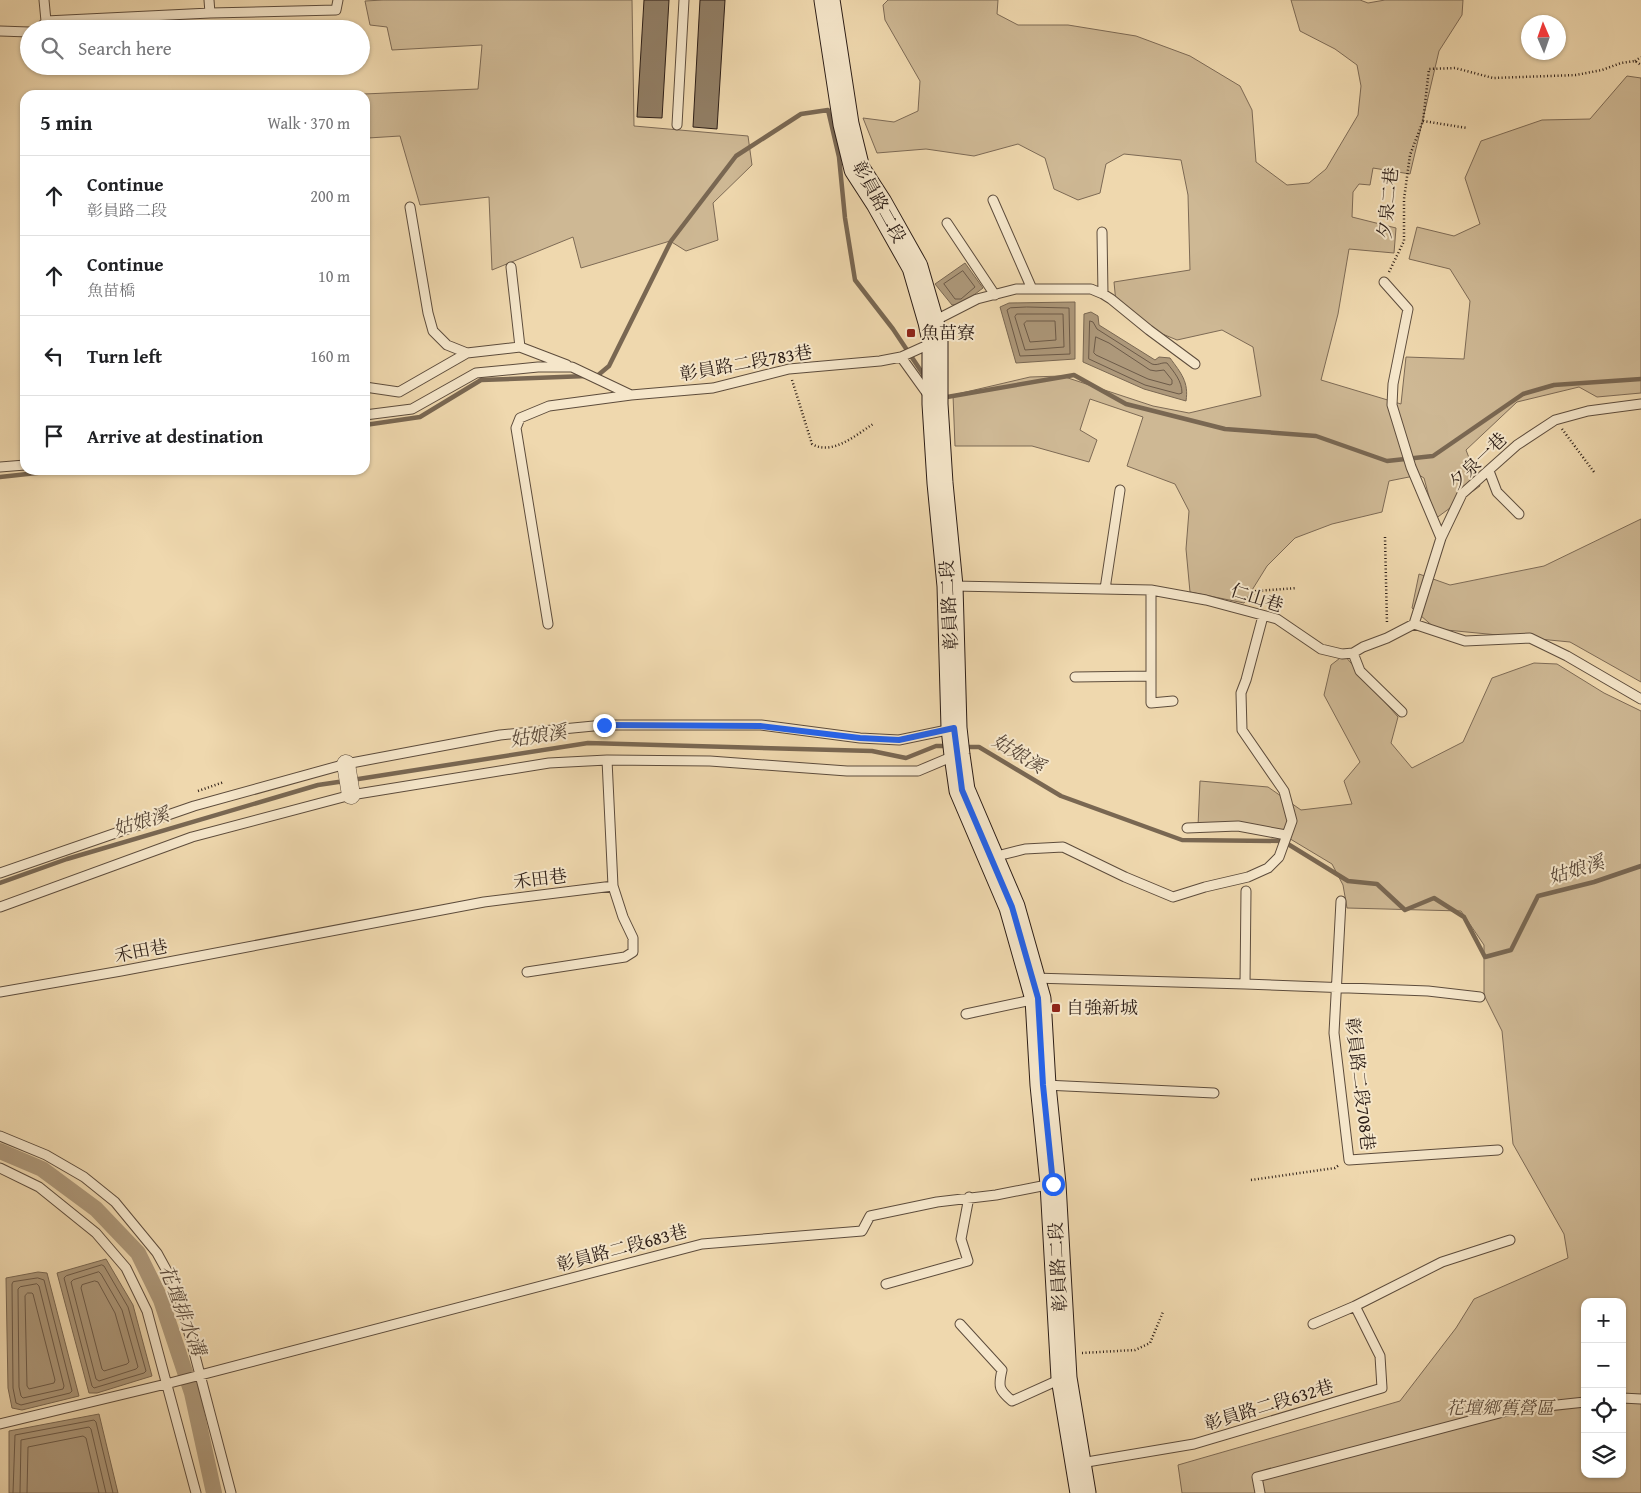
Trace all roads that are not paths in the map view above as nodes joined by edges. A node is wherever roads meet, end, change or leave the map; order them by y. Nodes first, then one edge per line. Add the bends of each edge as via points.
1 (44, 0) edge
2 (209, 0) edge
3 (338, 0) edge
4 (684, 0) edge
5 (827, 0) edge
6 (210, 13) junction
7 (46, 20) edge
8 (66, 20) edge
9 (0, 31) edge
10 (20, 32) edge
11 (676, 125) dead end
12 (993, 200) dead end
13 (410, 207) dead end
14 (947, 223) dead end
15 (1102, 232) dead end
16 (511, 267) dead end
17 (1384, 282) road end
18 (1032, 289) junction
19 (995, 294) junction
20 (1104, 294) junction
21 (933, 332) junction
22 (520, 346) junction
23 (467, 353) junction
24 (901, 357) junction
25 (1196, 364) dead end
26 (572, 367) junction
27 (370, 388) edge
28 (935, 389) junction
29 (631, 395) junction
30 (1641, 404) edge
31 (370, 414) edge
32 (20, 466) edge
33 (0, 468) edge
34 (1489, 471) junction
35 (1120, 490) dead end
36 (1519, 514) dead end
37 (1441, 538) junction
38 (950, 586) junction
39 (1105, 589) junction
40 (1151, 590) junction
41 (1263, 616) junction
42 (548, 624) dead end
43 (1414, 624) junction
44 (1353, 653) junction
45 (1151, 676) junction
46 (1075, 677) dead end
47 (1641, 699) edge
48 (1173, 701) dead end
49 (1402, 712) dead end
50 (954, 728) junction
51 (957, 755) junction
52 (607, 760) junction
53 (346, 764) junction
54 (351, 795) junction
55 (1187, 828) dead end
56 (1286, 835) junction
57 (991, 857) junction
58 (0, 874) edge
59 (613, 886) junction
60 (1246, 892) dead end
61 (1341, 901) dead end
62 (0, 907) edge
63 (526, 972) dead end
64 (1245, 984) junction
65 (1035, 988) junction
66 (1337, 988) junction
67 (0, 992) edge
68 (1480, 997) dead end
69 (966, 1014) dead end
70 (1043, 1085) junction
71 (1214, 1093) dead end
72 (0, 1136) edge
73 (1498, 1150) dead end
74 (0, 1168) edge
75 (1053, 1184) junction
76 (969, 1197) junction
77 (1510, 1240) dead end
78 (886, 1284) dead end
79 (1355, 1306) junction
80 (960, 1324) dead end
81 (1313, 1324) dead end
82 (1064, 1366) junction
83 (200, 1375) junction
84 (166, 1384) junction
85 (1626, 1398) edge
86 (1641, 1399) edge
87 (1581, 1402) edge
88 (0, 1424) edge
89 (1078, 1464) junction
90 (196, 1493) edge
91 (231, 1493) edge
92 (1083, 1493) edge
93 (1260, 1493) edge

1 - 7 lane
2 - 6 lane
3 - 6 lane via 336,10
4 - 11 lane
5 - 21 main road, 彰員路二段 via 856,169 915,267
6 - 8 lane
9 - 10 lane
12 - 18 lane
13 - 23 lane via 434,331 447,345
14 - 19 lane
15 - 20 lane
16 - 22 lane
17 - 37 lane via 1408,309 1392,405 1411,468
18 - 19 lane, 彰員路二段783巷
18 - 20 lane, 彰員路二段783巷 via 1091,289
19 - 21 lane, 彰員路二段783巷 via 977,299
20 - 25 lane
21 - 24 lane, 彰員路二段783巷
21 - 28 main road, 彰員路二段
22 - 23 lane
22 - 26 lane
23 - 27 lane via 399,392
24 - 28 lane
24 - 29 lane, 彰員路二段783巷 via 789,369 713,388
26 - 29 lane
26 - 31 lane via 476,374 412,409
28 - 38 main road, 彰員路二段
29 - 42 lane, 彰員路二段783巷 via 549,406 520,418 516,428
30 - 34 lane, 夕泉一巷 via 1588,411 1555,420 1517,446
32 - 33 lane
34 - 36 lane via 1497,492
34 - 37 lane, 夕泉一巷 via 1462,494
35 - 39 lane
37 - 43 lane, 夕泉一巷
38 - 39 lane, 仁山巷
38 - 50 main road, 彰員路二段
39 - 40 lane, 仁山巷
40 - 41 lane, 仁山巷 via 1206,600
40 - 45 lane
41 - 44 lane, 仁山巷 via 1277,619 1321,649
41 - 56 lane via 1241,693 1242,730 1284,791 1292,821
43 - 44 lane
43 - 47 lane via 1465,641 1530,638
44 - 49 lane via 1360,671
45 - 46 lane
45 - 48 lane via 1151,702
50 - 51 main road, 彰員路二段
50 - 53 lane via 899,740 760,726 604,725 500,735
51 - 52 lane via 918,771 847,771 710,761
51 - 57 main road, 彰員路二段 via 962,790
52 - 54 lane via 550,764
52 - 59 lane
53 - 54 street
53 - 58 lane via 194,806
54 - 62 lane via 192,837
55 - 56 lane via 1238,826
56 - 57 lane via 1279,857 1268,868 1248,877 1173,897 1064,847 1024,849
57 - 65 main road, 彰員路二段 via 1012,907
59 - 63 lane via 633,938 633,952 625,957
59 - 67 lane, 禾田巷 via 484,902
60 - 64 lane
61 - 66 lane, 彰員路二段708巷
64 - 65 lane
64 - 66 lane
65 - 69 lane
65 - 70 main road, 彰員路二段
66 - 68 lane via 1428,991
66 - 73 lane, 彰員路二段708巷 via 1334,1033 1349,1160
70 - 71 lane
70 - 75 main road, 彰員路二段
72 - 83 lane via 46,1155 84,1177 115,1202 157,1253 178,1292
74 - 84 lane via 39,1188 96,1232 126,1268 147,1311
75 - 76 lane, 彰員路二段683巷
75 - 82 main road, 彰員路二段
76 - 78 lane via 962,1239 968,1261
76 - 83 lane, 彰員路二段683巷 via 870,1216 862,1231 702,1244
77 - 79 lane via 1442,1262
79 - 81 lane
79 - 89 lane, 彰員路二段632巷 via 1380,1356 1382,1388 1194,1444
80 - 82 lane via 1002,1370 999,1382 1002,1392 1012,1401
82 - 89 main road, 彰員路二段
83 - 84 lane
83 - 91 lane
84 - 88 lane
84 - 90 lane
85 - 86 lane
87 - 93 lane via 1511,1410 1257,1477
89 - 92 main road, 彰員路二段

